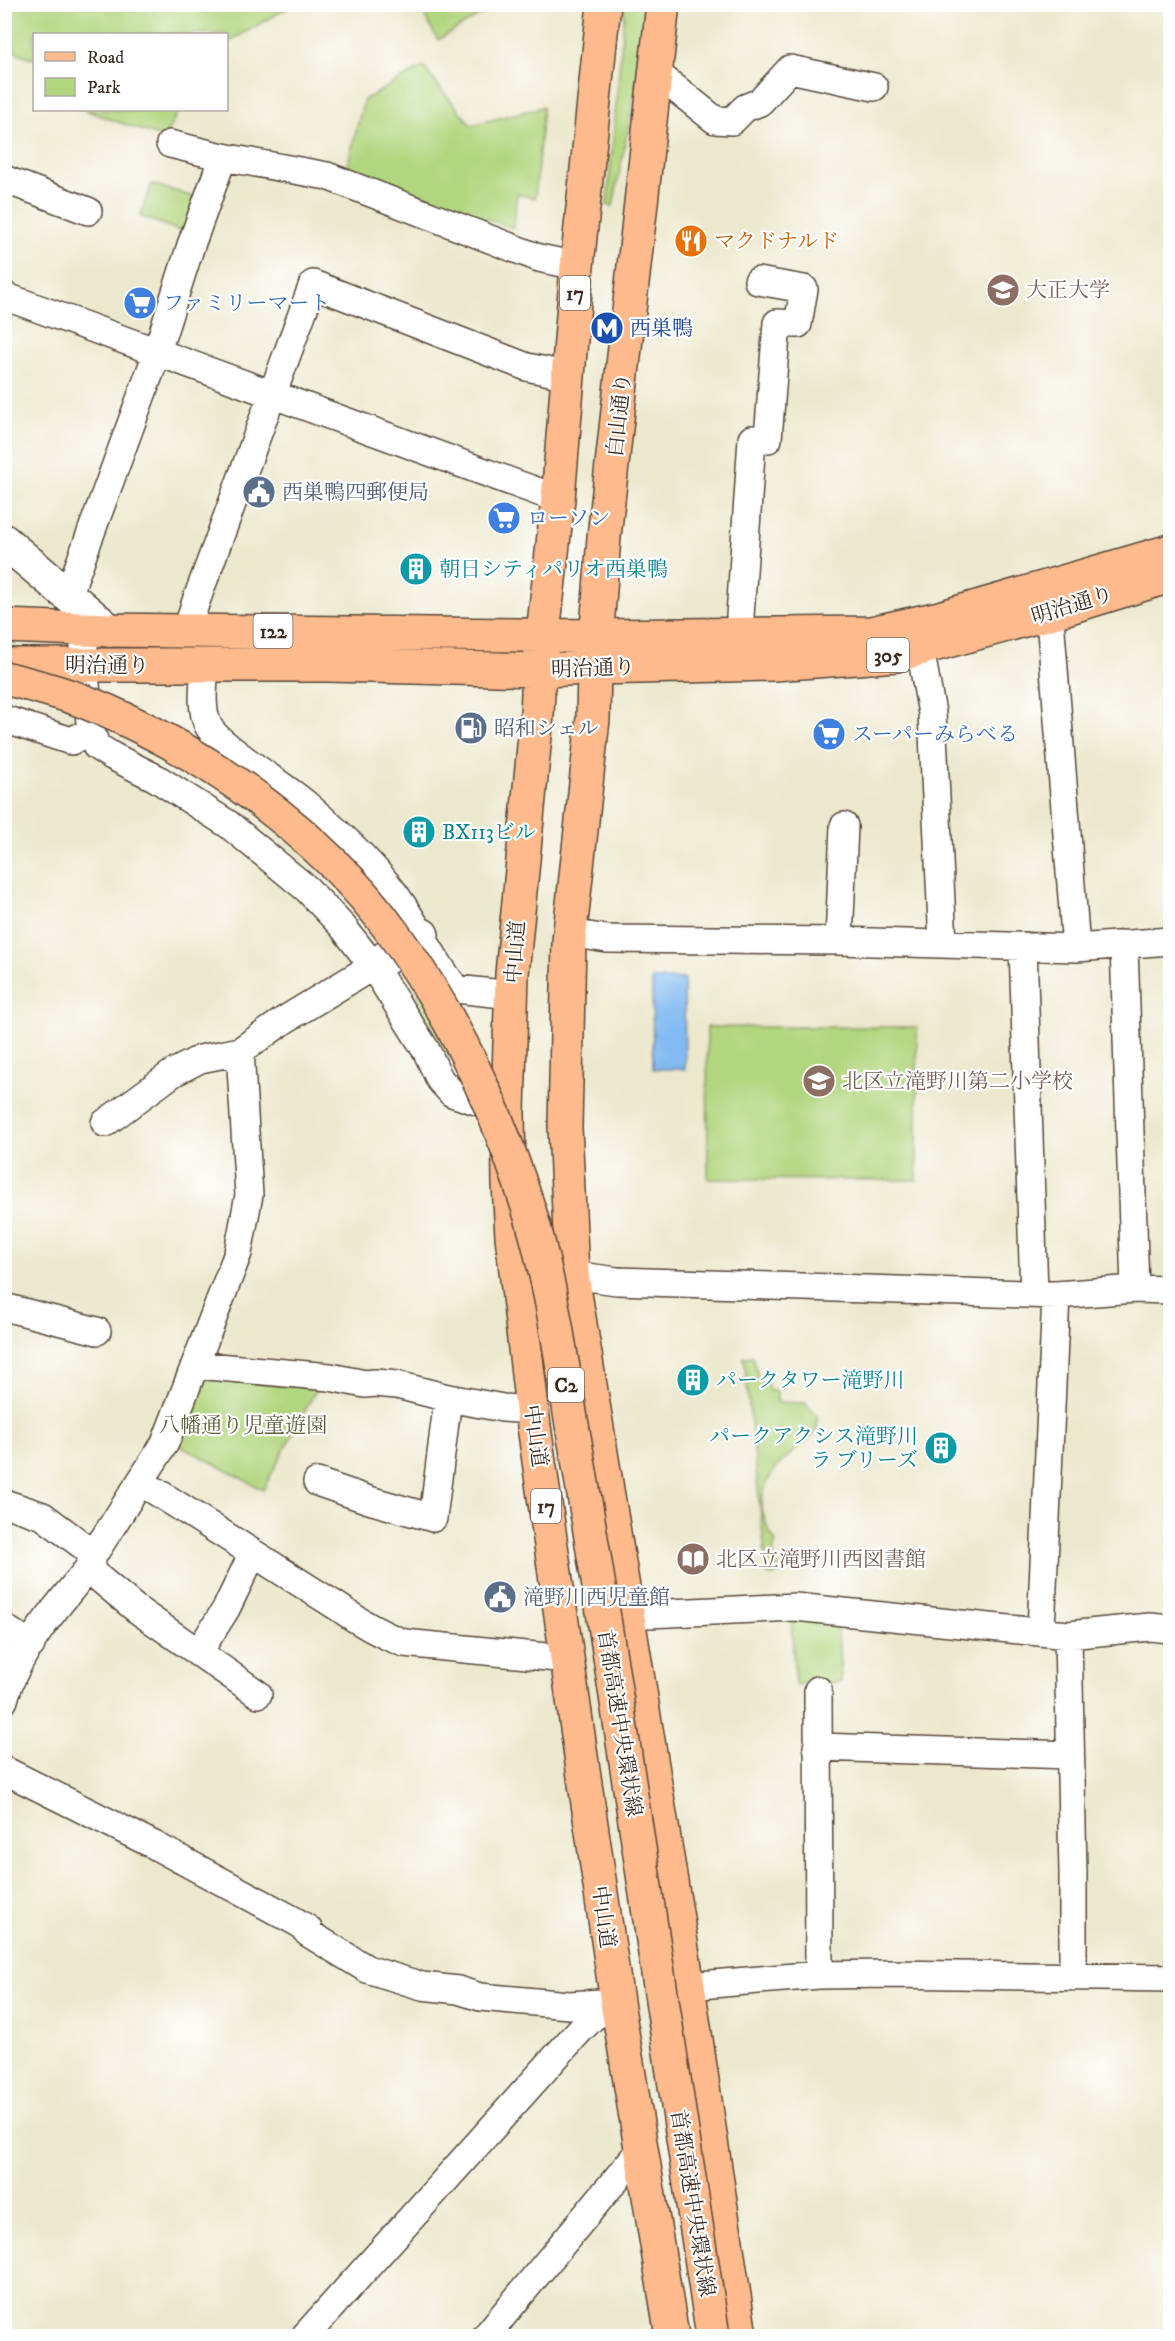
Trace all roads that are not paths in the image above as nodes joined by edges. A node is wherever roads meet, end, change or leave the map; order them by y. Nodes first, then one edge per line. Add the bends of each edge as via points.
1 (663, 4) edge
2 (605, 9) edge
3 (655, 72) junction
4 (874, 87) dead end
5 (170, 144) dead end
6 (223, 157) junction
7 (4, 179) edge
8 (88, 211) dead end
9 (577, 266) junction
10 (758, 281) dead end
11 (4, 296) edge
12 (157, 352) junction
13 (569, 376) junction
14 (273, 395) junction
15 (558, 499) junction
16 (4, 541) edge
17 (1170, 551) edge
18 (1170, 576) edge
19 (68, 595) junction
20 (1048, 600) junction
21 (740, 616) dead end
22 (4, 626) edge
23 (97, 630) junction
24 (188, 630) junction
25 (542, 636) junction
26 (920, 649) junction
27 (595, 652) junction
28 (4, 665) edge
29 (205, 665) junction
30 (84, 666) junction
31 (539, 670) junction
32 (4, 678) edge
33 (4, 685) edge
34 (4, 719) edge
35 (91, 731) junction
36 (255, 767) junction
37 (228, 824) junction
38 (844, 826) dead end
39 (570, 933) junction
40 (422, 935) junction
41 (838, 941) junction
42 (1170, 941) edge
43 (943, 944) junction
44 (1124, 944) junction
45 (1023, 946) junction
46 (1076, 948) junction
47 (373, 966) junction
48 (512, 995) junction
49 (240, 1050) junction
50 (508, 1111) junction
51 (105, 1123) dead end
52 (572, 1275) junction
53 (1135, 1289) junction
54 (1170, 1290) edge
55 (1045, 1294) junction
56 (4, 1307) edge
57 (97, 1330) dead end
58 (196, 1365) junction
59 (448, 1398) junction
60 (532, 1410) junction
61 (141, 1482) junction
62 (317, 1482) dead end
63 (4, 1503) edge
64 (253, 1553) junction
65 (91, 1561) junction
66 (627, 1615) junction
67 (4, 1628) edge
68 (1170, 1629) edge
69 (1041, 1630) junction
70 (1068, 1635) junction
71 (31, 1645) junction
72 (198, 1653) junction
73 (567, 1659) junction
74 (818, 1690) dead end
75 (258, 1694) dead end
76 (4, 1700) edge
77 (817, 1747) junction
78 (1070, 1755) junction
79 (4, 1770) edge
80 (819, 1975) junction
81 (1073, 1977) junction
82 (1170, 1978) edge
83 (688, 1986) junction
84 (617, 2002) junction
85 (641, 2149) junction
86 (305, 2337) edge
87 (486, 2337) edge
88 (672, 2337) edge
89 (708, 2337) edge
90 (714, 2337) edge
91 (740, 2337) edge

1 - 3 main road, 白山通り
2 - 9 main road, 17
3 - 4 street via 715,120 732,121 745,108 760,102 790,69
3 - 27 main road, 白山通り
5 - 6 street
6 - 9 street via 327,176 539,258
6 - 12 street
7 - 8 street
9 - 13 main road, 17
10 - 21 street via 804,289 798,324 777,323 768,439 752,439
11 - 12 street
12 - 14 street
12 - 19 street
13 - 14 street via 527,367 313,284
13 - 15 main road, 17
14 - 15 street
14 - 24 street
15 - 25 main road, 17
16 - 19 street
17 - 20 main road, 明治通り / 305
18 - 20 main road, 明治通り / 305
19 - 23 street
20 - 26 main road, 明治通り / 305
20 - 27 main road, 明治通り / 305 via 870,633
20 - 46 street
22 - 23 main road, 明治通り / 122
23 - 24 main road, 明治通り / 122
23 - 30 street
24 - 25 main road, 明治通り / 122
25 - 27 main road, 明治通り / 122
25 - 31 main road, 中山道 / 17
26 - 27 main road, 明治通り / 305 via 897,655 774,664
26 - 43 street via 932,713
27 - 31 main road, 明治通り / 122
27 - 39 main road, 白山通り via 593,719
28 - 30 main road, 明治通り / 122
29 - 30 main road, 明治通り / 122
29 - 31 main road, 明治通り / 122
29 - 36 street via 204,706 208,725
30 - 35 street
31 - 48 main road, 中山道 / 17
32 - 90 main road, 首都高速中央環状線 / C2, bridge via 85,702 164,738 236,784 309,841 391,930 442,1008 478,1078 529,1211 551,1302 604,1613
33 - 89 main road, 首都高速中央環状線 / C2 via 83,708 160,744 232,790 304,847 361,903 414,974 486,1113 534,1254 553,1342
34 - 35 street via 71,741
35 - 37 street via 96,746
36 - 37 street
36 - 40 street via 292,792 364,859
37 - 47 street via 307,889
38 - 41 street
39 - 41 street via 607,939
39 - 52 main road via 565,1127
40 - 47 street
40 - 48 street via 440,970 456,989
41 - 43 street
42 - 44 street
43 - 45 street
44 - 46 street
44 - 53 street
45 - 46 street
45 - 55 street
47 - 49 street
47 - 50 street via 426,1050 440,1080 452,1093
48 - 50 main road, 中山道 / 17
49 - 51 street via 200,1059 173,1073
49 - 58 street via 249,1195 238,1253
50 - 60 main road, 中山道 / 17 via 512,1236
52 - 55 street via 617,1281
52 - 66 main road
53 - 54 street
53 - 55 street
55 - 69 street
56 - 57 street
58 - 59 street via 397,1385
58 - 61 street via 165,1443
59 - 60 street
59 - 62 street via 433,1518
60 - 73 main road, 中山道 / 17
61 - 64 street
61 - 65 street
63 - 65 street via 43,1516
64 - 72 street via 226,1609
64 - 73 street via 363,1625 404,1643
65 - 71 street
65 - 72 street via 136,1610
66 - 69 street via 795,1607
66 - 83 main road
67 - 71 street
68 - 70 street via 1150,1627
69 - 70 street
70 - 78 street
71 - 76 street
72 - 75 street
73 - 84 main road, 中山道 / 17
74 - 77 street
77 - 78 street
77 - 80 street
78 - 81 street
79 - 84 street via 295,1921 367,1969 422,1986 480,1997 569,2005
80 - 81 street
80 - 83 street
81 - 82 street
83 - 91 main road
84 - 85 main road, 中山道 / 17
84 - 86 street via 580,2030
85 - 87 street
85 - 88 main road, 中山道 / 17

